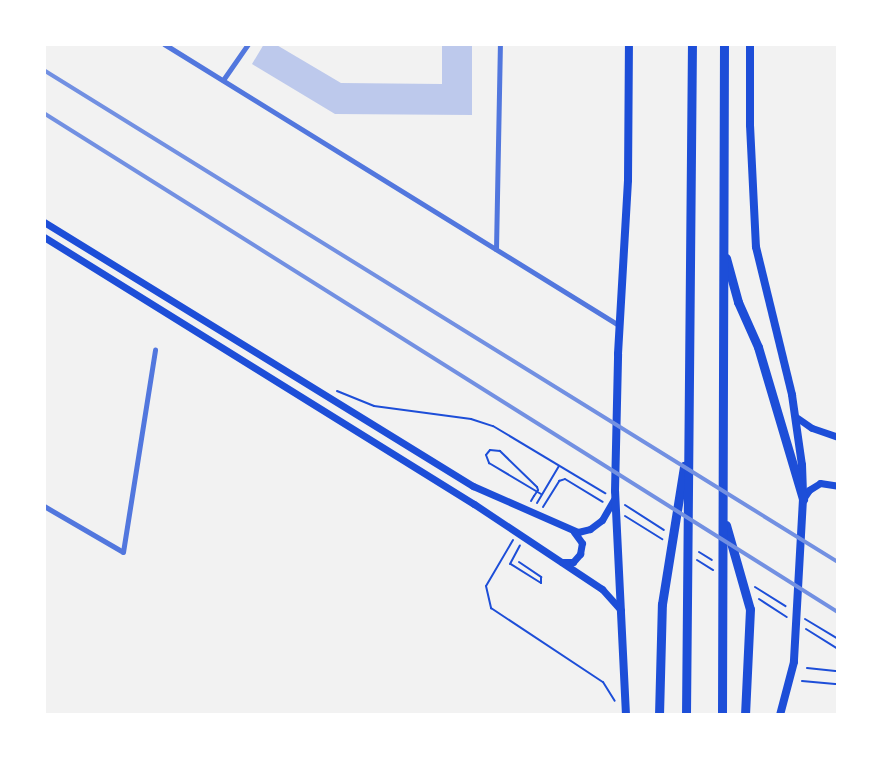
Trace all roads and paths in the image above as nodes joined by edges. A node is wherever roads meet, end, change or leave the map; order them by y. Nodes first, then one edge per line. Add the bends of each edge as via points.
1 (164, 44) edge
2 (248, 44) edge
3 (500, 44) edge
4 (629, 44) edge
5 (692, 44) edge
6 (723, 44) edge
7 (750, 44) edge
8 (223, 80) junction
9 (44, 222) edge
10 (44, 237) edge
11 (722, 245) junction
12 (496, 249) junction
13 (620, 326) junction
14 (155, 350) dead end
15 (334, 389) dead end
16 (796, 417) junction
17 (689, 436) junction
18 (838, 438) edge
19 (560, 465) junction
20 (838, 486) edge
21 (611, 493) junction
22 (542, 494) junction
23 (803, 499) junction
24 (531, 501) dead end
25 (618, 501) dead end
26 (603, 502) dead end
27 (44, 506) edge
28 (534, 506) dead end
29 (723, 508) junction
30 (542, 509) dead end
31 (626, 516) dead end
32 (520, 530) dead end
33 (569, 530) junction
34 (664, 530) dead end
35 (662, 538) dead end
36 (523, 540) dead end
37 (699, 552) dead end
38 (552, 558) junction
39 (697, 561) dead end
40 (722, 567) dead end
41 (515, 568) junction
42 (720, 575) dead end
43 (746, 581) dead end
44 (756, 597) dead end
45 (792, 610) dead end
46 (622, 613) junction
47 (803, 617) dead end
48 (791, 619) dead end
49 (803, 627) dead end
50 (838, 639) edge
51 (838, 649) edge
52 (808, 668) dead end
53 (838, 671) edge
54 (802, 681) dead end
55 (838, 684) edge
56 (615, 701) dead end
57 (626, 715) edge
58 (659, 715) edge
59 (686, 715) edge
60 (722, 715) edge
61 (746, 715) edge
62 (780, 715) edge

1 - 8 street
2 - 8 street
3 - 12 street
4 - 13 main road
5 - 17 highway
6 - 11 highway
7 - 16 main road via 756,247
8 - 12 street
9 - 33 main road via 452,475
10 - 38 main road via 455,491
11 - 23 highway
11 - 29 highway
12 - 13 street
13 - 21 main road
14 - 27 street via 123,552
15 - 19 path via 374,406 483,423
16 - 18 main road
16 - 23 main road
17 - 58 highway via 662,604
17 - 59 highway
19 - 21 path
19 - 22 path
20 - 23 main road via 820,483
21 - 33 main road via 613,503 598,524 582,532
21 - 46 main road
22 - 24 path via 489,463 488,452 500,451 537,487
22 - 28 path
23 - 62 main road via 794,662
25 - 34 path
26 - 30 path via 565,479 559,481
29 - 60 highway
29 - 61 highway via 750,609
31 - 35 path
32 - 56 path via 488,581 489,604 498,615 607,685
33 - 38 main road via 582,542 578,559 567,563
36 - 41 path via 509,562
37 - 40 path
38 - 46 main road via 602,589
39 - 42 path
41 - 41 path via 519,562 541,577 541,583
43 - 45 path
44 - 48 path
46 - 57 main road
47 - 50 path
49 - 51 path
52 - 53 path
54 - 55 path

